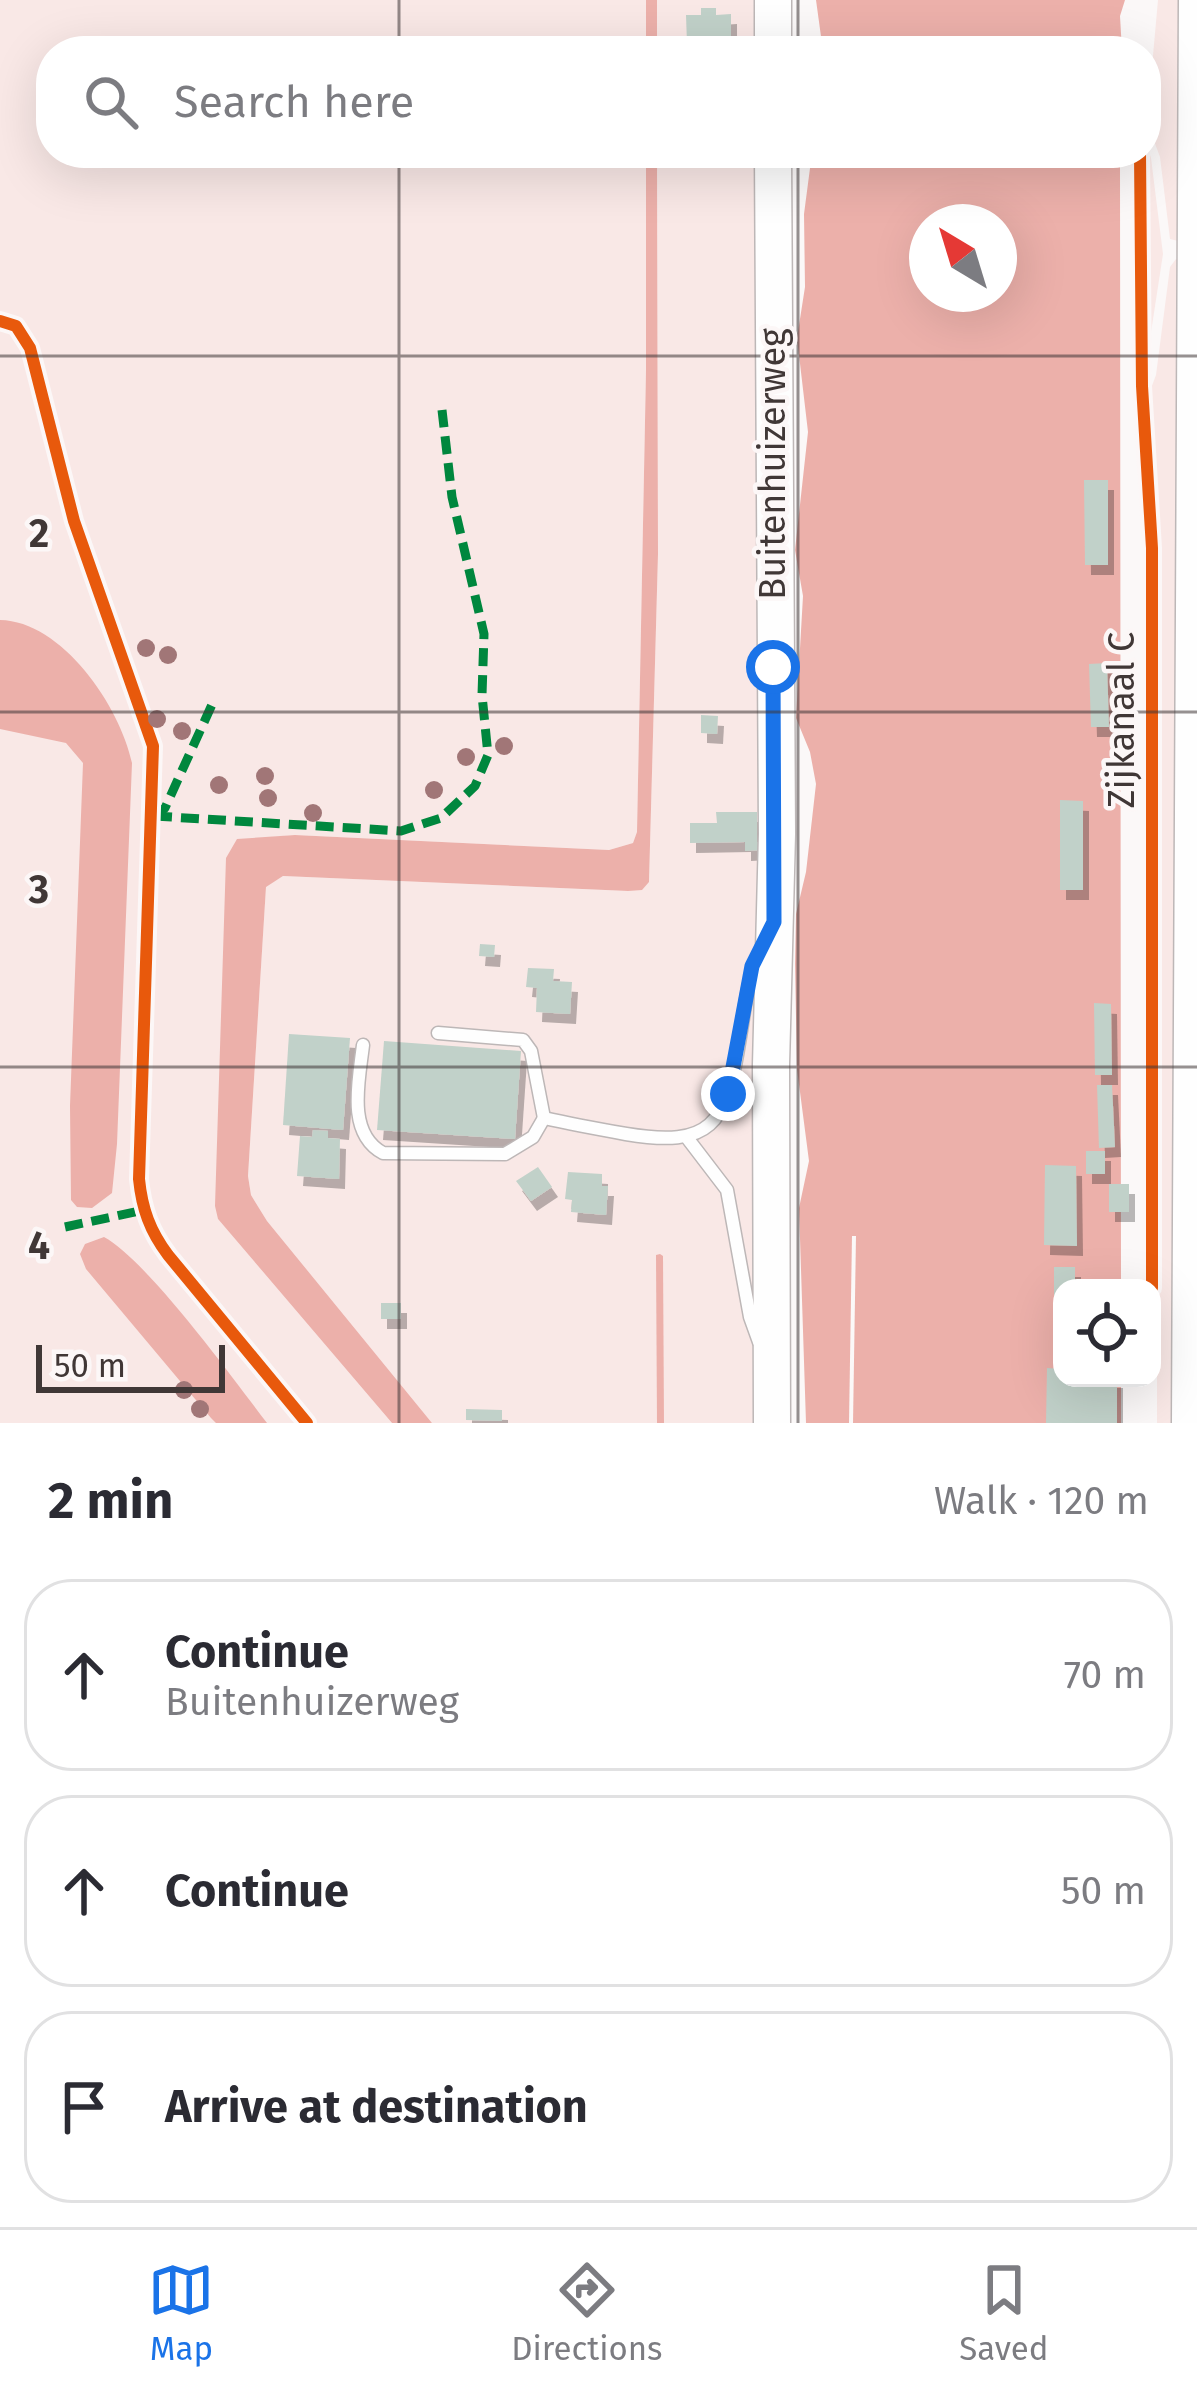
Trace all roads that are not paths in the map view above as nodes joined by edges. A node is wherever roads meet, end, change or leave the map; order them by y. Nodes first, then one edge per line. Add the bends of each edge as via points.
1 (773, 0) edge
2 (1196, 0) edge
3 (773, 36) edge
4 (773, 168) edge
5 (1196, 337) edge
6 (774, 922) junction
7 (438, 1033) dead end
8 (363, 1045) dead end
9 (544, 1118) junction
10 (688, 1139) junction
11 (772, 1372) junction
12 (772, 1423) edge
13 (1190, 1423) edge

1 - 3 street
2 - 5 street, Zijkanaal C
4 - 6 street, Buitenhuizerweg
5 - 13 street, Zijkanaal C
6 - 10 lane via 752,966 728,1094
6 - 11 street, Buitenhuizerweg
7 - 9 lane via 523,1040
8 - 9 lane via 362,1132 383,1154 505,1154 533,1137
9 - 10 lane
10 - 11 lane via 728,1190 750,1317
11 - 12 street, Buitenhuizerweg

